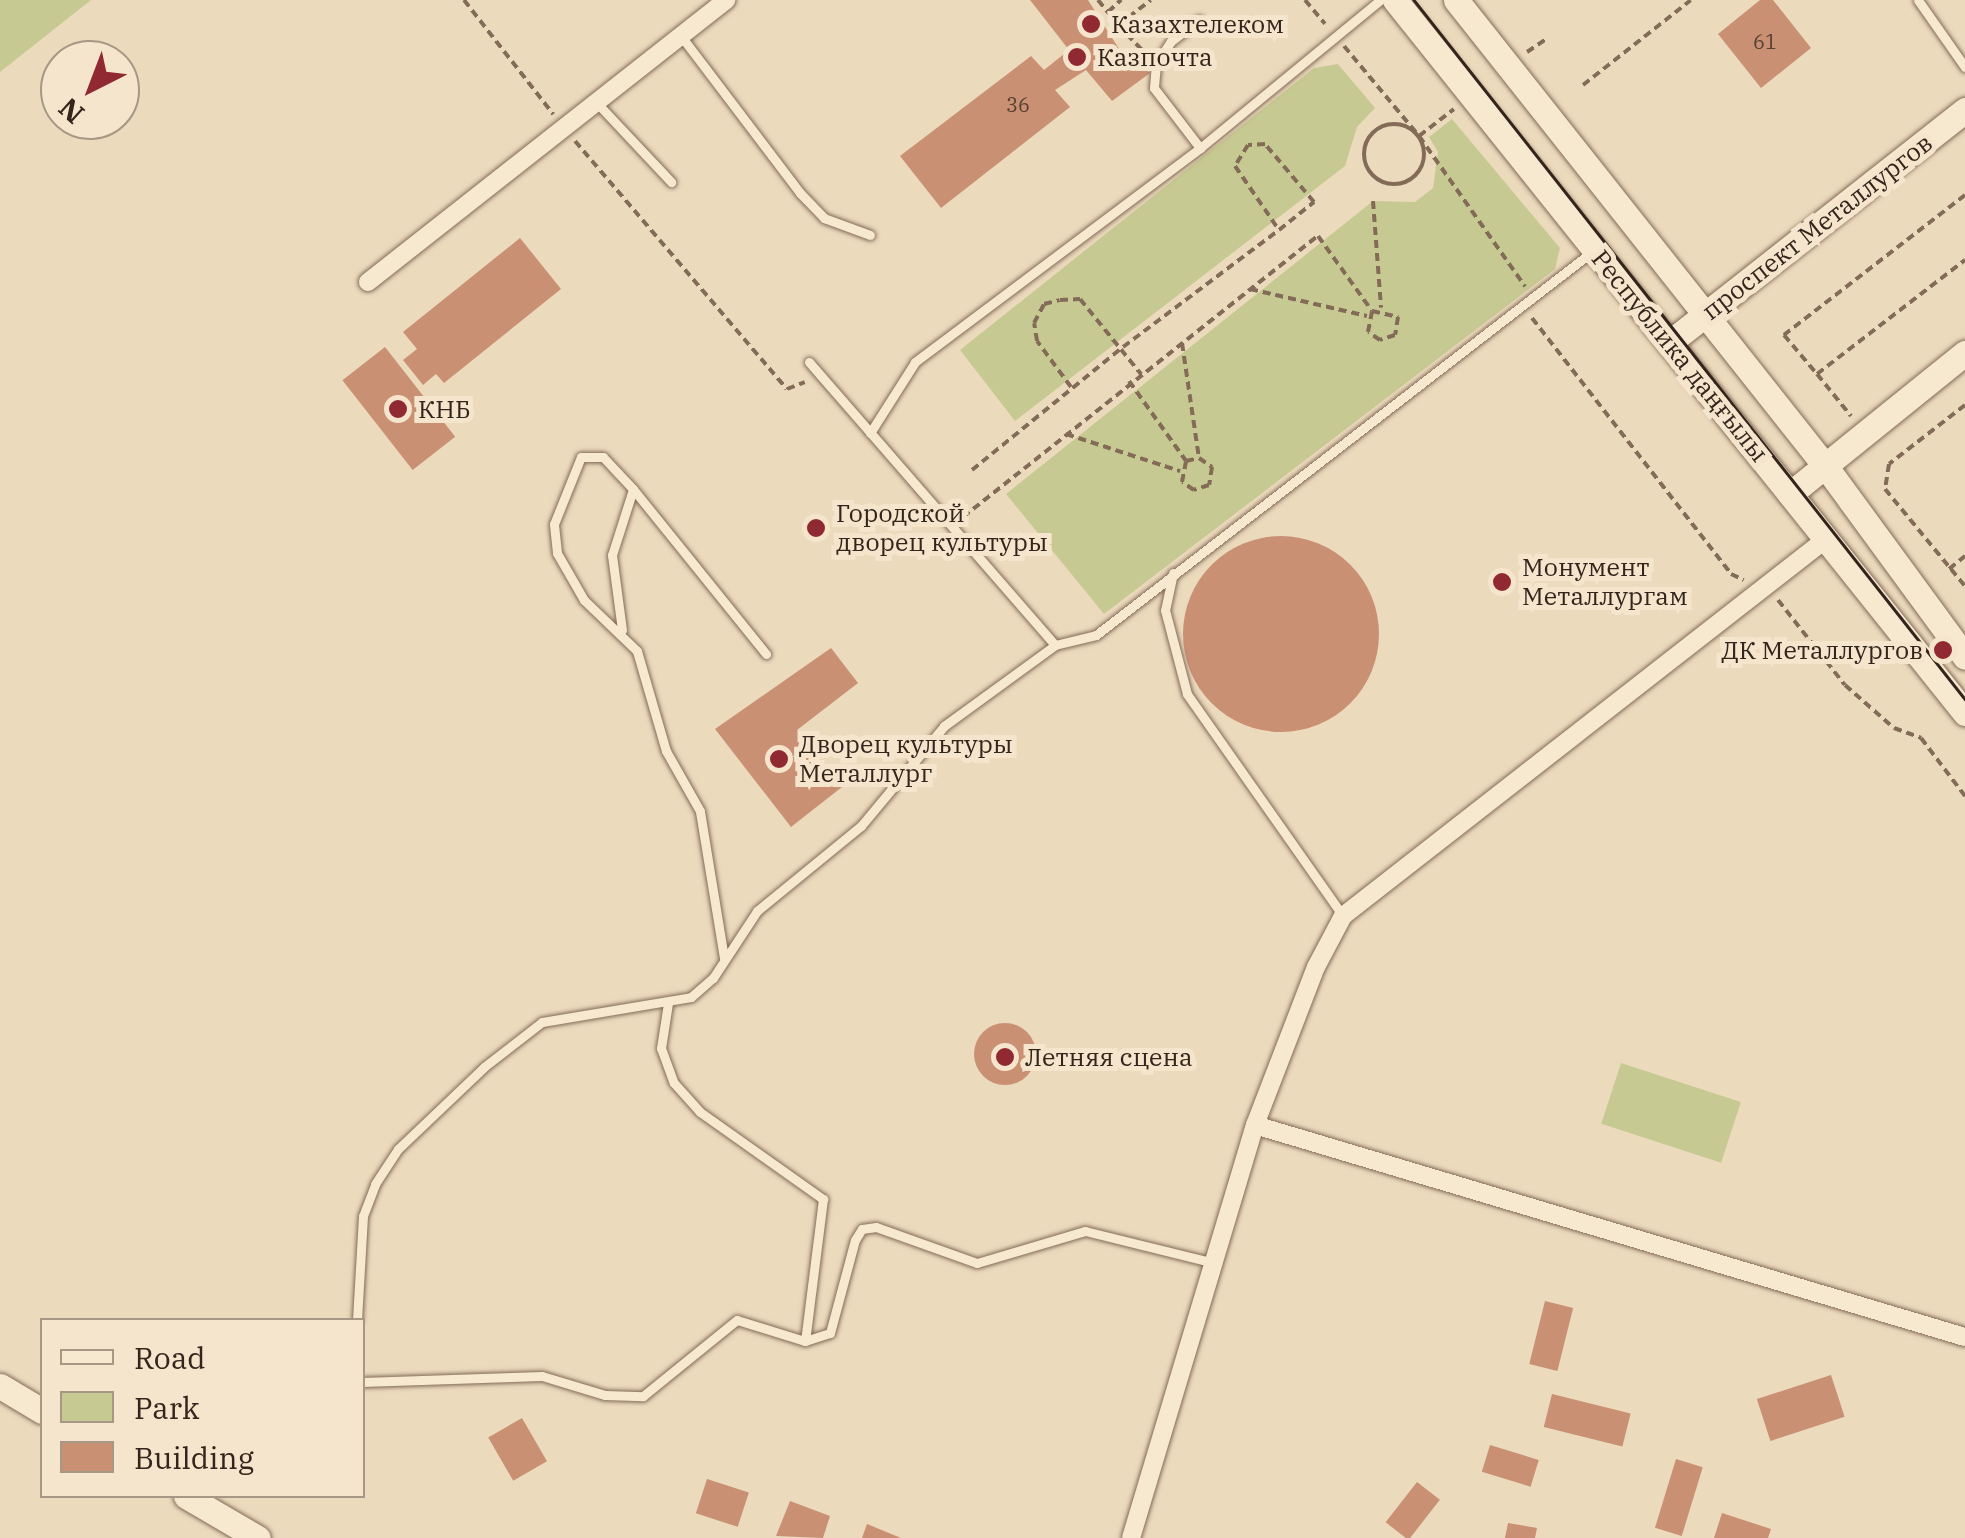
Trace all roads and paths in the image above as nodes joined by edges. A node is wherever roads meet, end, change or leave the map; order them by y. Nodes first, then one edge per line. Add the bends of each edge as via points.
1 (464, 0) edge
2 (726, 0) edge
3 (1098, 0) edge
4 (1122, 0) edge
5 (1151, 0) edge
6 (1305, 0) edge
7 (1380, 0) edge
8 (1394, 0) edge
9 (1456, 0) edge
10 (1691, 0) edge
11 (1918, 0) edge
12 (1108, 12) junction
13 (1199, 20) dead end
14 (1118, 24) junction
15 (681, 36) junction
16 (1336, 36) junction
17 (1156, 64) junction
18 (1965, 67) edge
19 (1583, 84) dead end
20 (1470, 96) junction
21 (596, 102) junction
22 (1965, 110) edge
23 (564, 128) junction
24 (1418, 136) junction
25 (1200, 148) junction
26 (672, 182) dead end
27 (1965, 195) edge
28 (1372, 201) dead end
29 (1279, 230) junction
30 (870, 235) dead end
31 (1596, 250) junction
32 (1965, 260) edge
33 (368, 282) dead end
34 (1250, 289) junction
35 (1533, 297) junction
36 (1381, 308) junction
37 (1372, 311) junction
38 (1367, 316) junction
39 (1706, 316) junction
40 (1182, 341) junction
41 (1670, 343) junction
42 (1124, 348) junction
43 (1965, 354) edge
44 (808, 362) dead end
45 (1141, 374) junction
46 (1817, 374) junction
47 (821, 376) junction
48 (1130, 381) junction
49 (1072, 388) junction
50 (1965, 405) edge
51 (1851, 416) dead end
52 (870, 432) junction
53 (1066, 434) junction
54 (1199, 458) junction
55 (1186, 461) junction
56 (1826, 467) junction
57 (972, 470) dead end
58 (1180, 471) junction
59 (634, 489) junction
60 (1790, 494) junction
61 (951, 526) junction
62 (1826, 538) junction
63 (1965, 556) edge
64 (1949, 570) junction
65 (1172, 572) junction
66 (1965, 586) edge
67 (1760, 588) junction
68 (622, 630) junction
69 (1054, 645) junction
70 (766, 654) dead end
71 (1965, 658) edge
72 (1965, 713) edge
73 (1965, 796) edge
74 (1343, 916) junction
75 (724, 958) junction
76 (668, 1002) junction
77 (1255, 1125) junction
78 (1214, 1263) junction
79 (357, 1318) edge
80 (1965, 1337) edge
81 (804, 1341) junction
82 (365, 1382) edge
83 (0, 1386) edge
84 (40, 1410) edge
85 (189, 1498) edge
86 (258, 1538) edge
87 (1131, 1538) edge

1 - 23 path
2 - 15 street
3 - 12 path
4 - 12 path
5 - 14 path
6 - 16 path
7 - 16 lane
8 - 20 main road, Республика даңғылы
9 - 39 main road, Республика даңғылы
10 - 19 path
11 - 18 lane
12 - 14 path
13 - 17 lane via 1171,41
14 - 17 path
15 - 21 street
15 - 30 lane via 800,193 824,218
16 - 24 path
16 - 25 lane
17 - 25 lane via 1154,88
20 - 24 path
20 - 31 main road, Республика даңғылы
21 - 23 street
21 - 26 lane
22 - 39 main road, проспект Металлургов
23 - 33 street
23 - 47 path via 787,389
24 - 24 path via 1423,162 1408,181 1387,184 1370,172 1363,152 1376,129 1396,123
24 - 35 path
25 - 52 lane via 915,362
27 - 46 path via 1784,335
28 - 36 path
29 - 29 path via 1235,166 1248,146 1265,144 1314,202
29 - 42 path
31 - 35 lane
31 - 41 main road, Республика даңғылы
32 - 46 path
34 - 37 path via 1318,236
34 - 38 path
34 - 40 path
35 - 65 lane
35 - 67 path via 1532,323 1731,574
36 - 37 path
36 - 38 path via 1398,316 1395,335 1380,340 1368,332
37 - 38 path
39 - 41 main road, проспект Металлургов
39 - 56 main road, Республика даңғылы
40 - 45 path
40 - 54 path
41 - 60 main road, Республика даңғылы
42 - 45 path
42 - 49 path
42 - 49 path via 1080,298 1044,304 1034,323 1037,340
43 - 56 main road
44 - 47 lane
45 - 48 path
46 - 51 path
47 - 52 lane
48 - 53 path
48 - 55 path
49 - 57 path
50 - 64 path via 1889,464 1885,489
52 - 61 lane
53 - 58 path
53 - 61 path
54 - 55 path
54 - 58 path via 1212,467 1209,485 1194,490
55 - 58 path
56 - 60 main road
56 - 71 main road, Республика даңғылы
59 - 68 lane via 612,555
59 - 68 lane via 603,456 581,457 554,524 568,580
59 - 70 lane
60 - 62 main road, Республика даңғылы
61 - 69 lane
62 - 67 street
62 - 72 main road, Республика даңғылы
63 - 64 path
64 - 66 path
65 - 69 lane via 1096,635
65 - 74 lane via 1165,610 1186,694
67 - 73 path via 1774,595 1845,685 1894,728 1921,738
67 - 74 street
68 - 75 lane via 637,651 666,751 700,811
69 - 75 lane via 944,726 861,826 757,911
74 - 77 street via 1316,967
75 - 76 lane via 691,997
76 - 79 lane via 572,1012 542,1022 398,1149 363,1216
76 - 81 lane via 661,1048 674,1083 700,1112 822,1199
77 - 78 street
77 - 80 street
78 - 81 lane via 1084,1230 977,1263 876,1227 862,1229 830,1333
78 - 87 street
81 - 82 lane via 737,1320 659,1389 630,1398 542,1376
83 - 84 main road
85 - 86 main road

